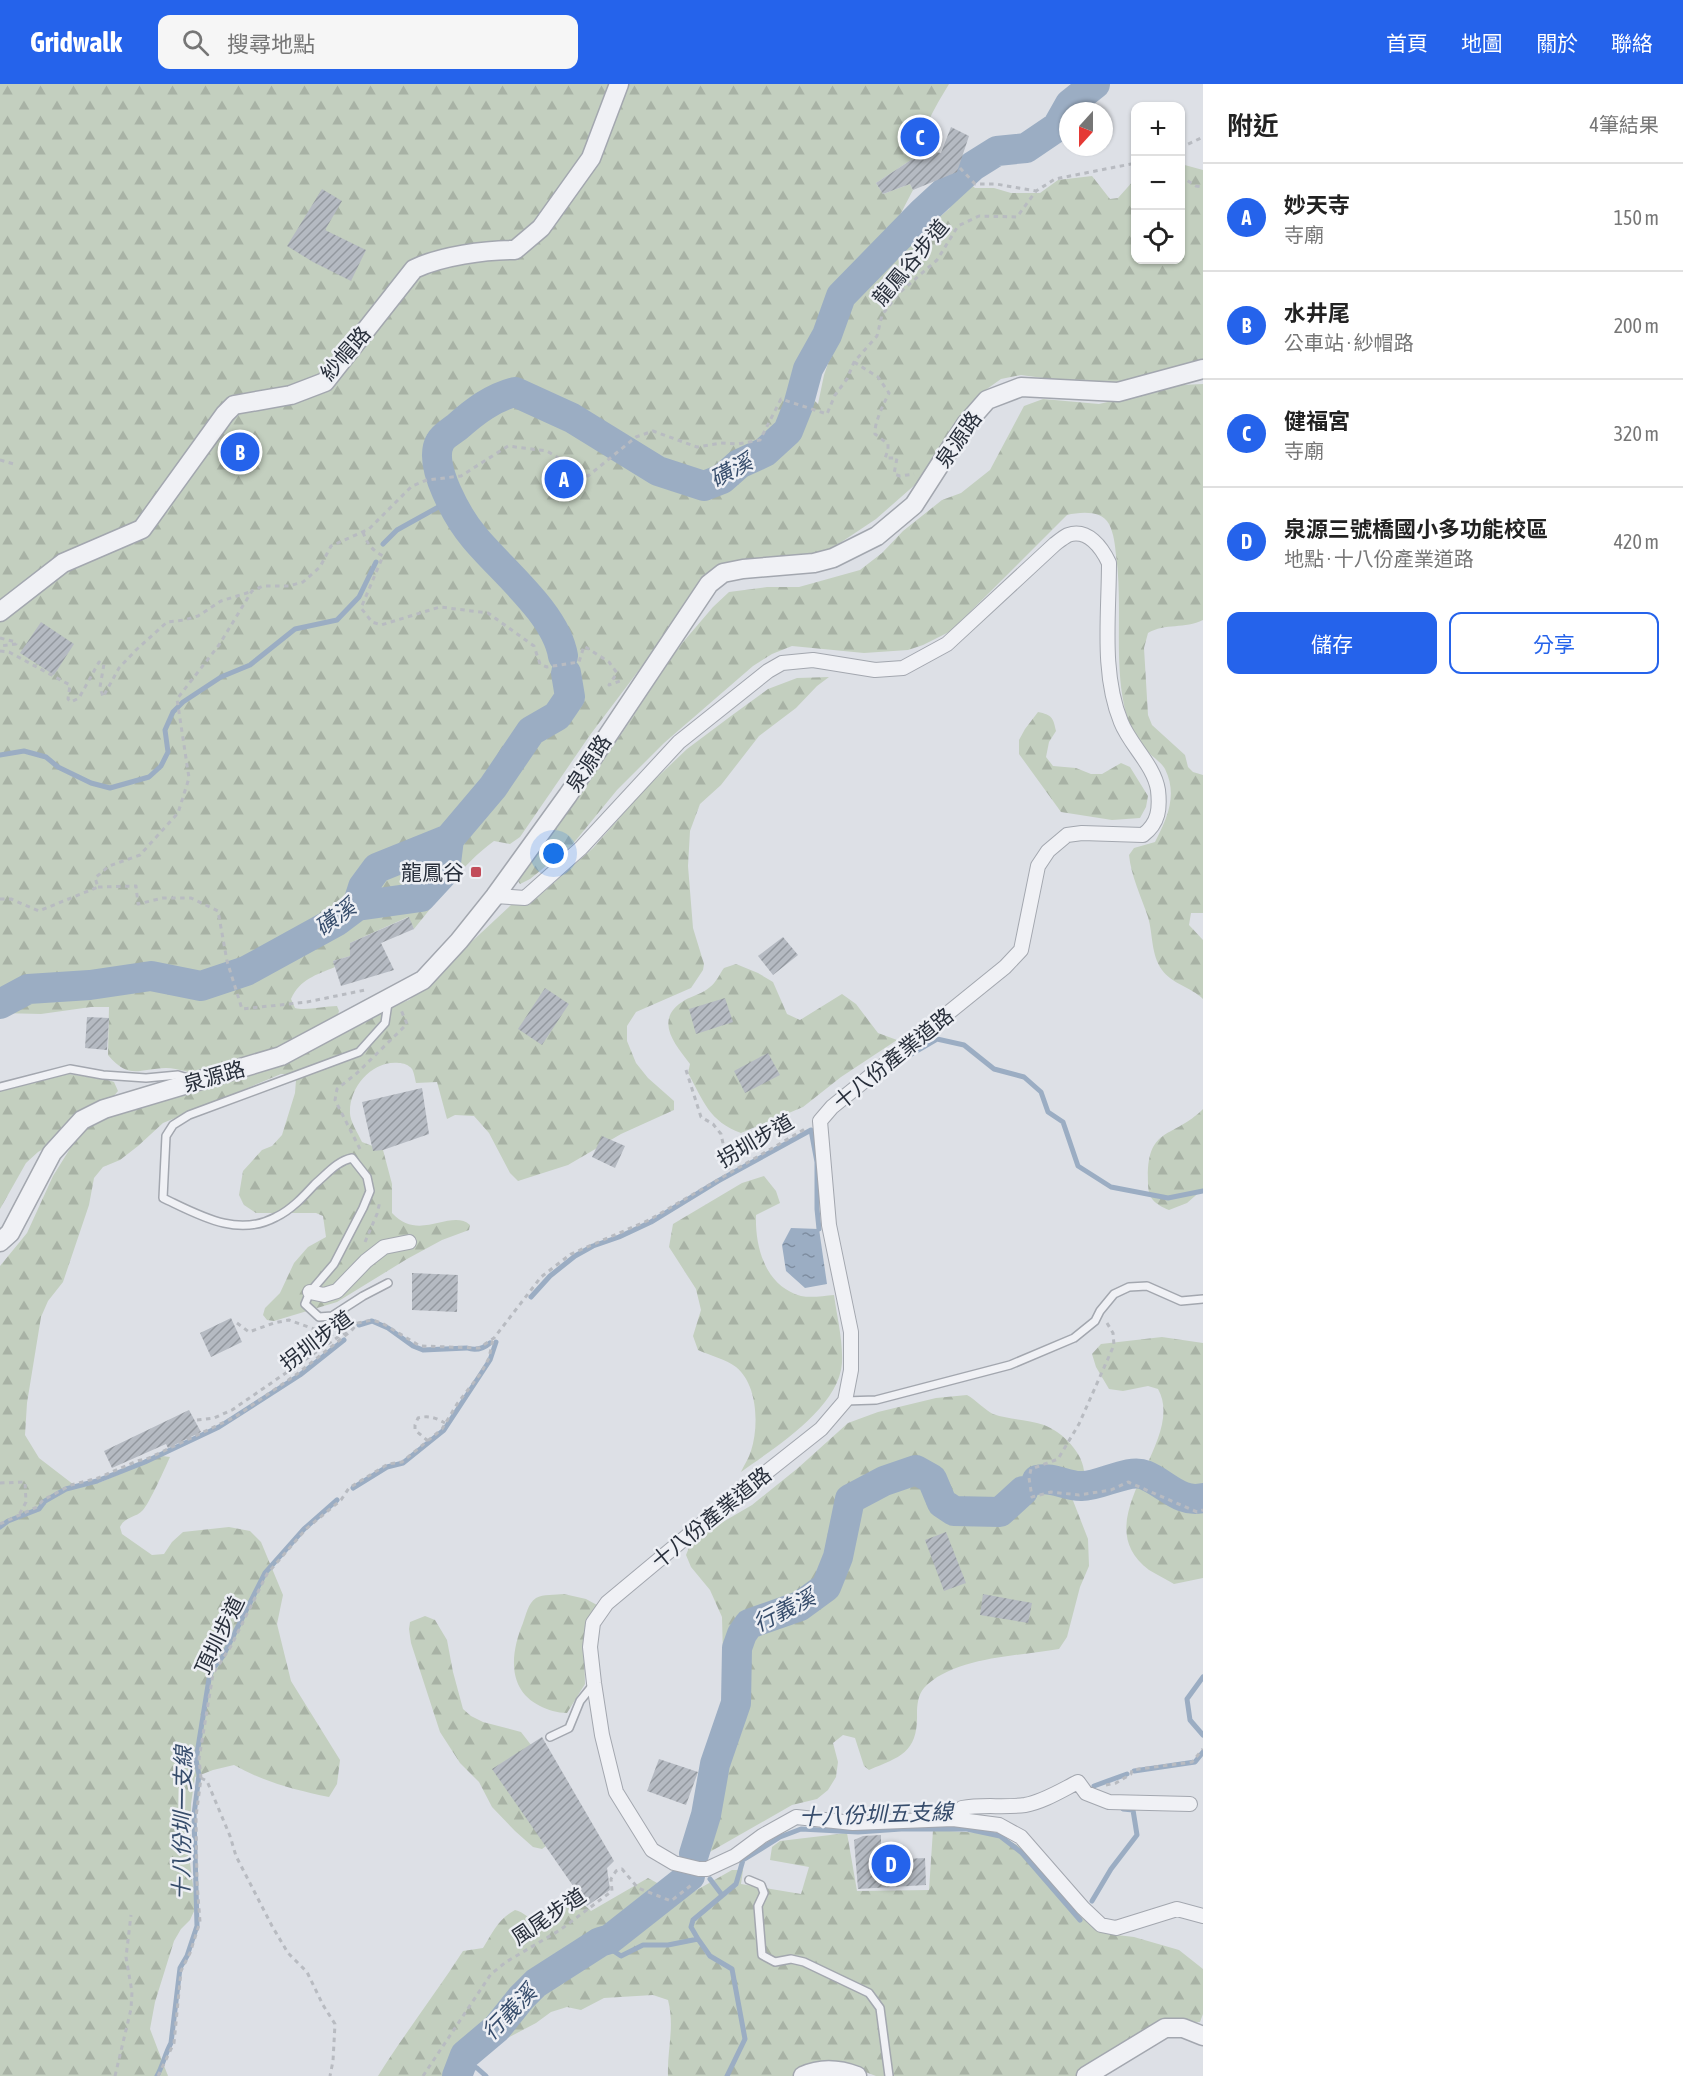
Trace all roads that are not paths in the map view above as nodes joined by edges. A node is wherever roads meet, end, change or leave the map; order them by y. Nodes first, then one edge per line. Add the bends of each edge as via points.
1 (620, 84) edge
2 (1203, 369) edge
3 (0, 612) edge
4 (495, 896) junction
5 (389, 997) junction
6 (196, 1081) junction
7 (0, 1087) edge
8 (0, 1242) edge
9 (409, 1242) dead end
10 (388, 1283) dead end
11 (310, 1292) junction
12 (1203, 1299) edge
13 (846, 1401) junction
14 (594, 1683) junction
15 (550, 1737) dead end
16 (1190, 1804) dead end
17 (953, 1819) junction
18 (749, 1880) dead end
19 (1203, 1916) edge
20 (1203, 2036) edge
21 (803, 2076) edge
22 (857, 2076) edge
23 (889, 2076) edge
24 (1086, 2076) edge

1 - 3 street, 紗帽路 via 591,158 541,228 515,250 429,262 414,269 325,382 291,395 234,405 142,529 63,563
2 - 4 street, 泉源路 via 1118,392 1021,387 987,400 966,424 914,505 877,536 814,563 723,573 710,584
4 - 5 street, 泉源路 via 423,980
4 - 13 street, 十八份產業道路 via 525,898 581,848 679,742 768,671 782,663 813,660 875,670 903,668 947,644 1069,535 1091,538 1102,549 1109,563 1109,663 1113,694 1121,723 1157,787 1159,813 1143,835 1082,832 1067,835 1048,851 1038,866 1021,950 820,1121 829,1225 850,1332 851,1370
5 - 6 street, 泉源路 via 281,1056
5 - 11 lane via 385,1023 359,1052 189,1115 172,1125 166,1136 163,1197 224,1225 251,1226 277,1217 342,1161 352,1158 367,1177 370,1191 333,1264
6 - 7 lane via 178,1075 146,1078 70,1069
6 - 8 street, 泉源路 via 104,1109 82,1120 52,1153 10,1233
9 - 11 street via 384,1247 337,1291 324,1295
10 - 11 lane via 332,1316 319,1317 305,1304
12 - 13 lane via 1181,1301 1148,1286 1129,1287 1114,1294 1095,1321 1074,1338 1010,1365 876,1400
13 - 14 street, 十八份產業道路 via 821,1429 607,1603 593,1623 590,1647
14 - 15 lane via 580,1701 569,1728
14 - 17 street, 十八份產業道路 via 616,1792 652,1850 674,1863 707,1869 796,1817 853,1823
16 - 17 street via 1108,1802 1086,1793 1078,1782 1028,1805 962,1808
17 - 19 street via 999,1825 1021,1837 1101,1925 1116,1928 1177,1909
18 - 23 lane via 761,1885 764,1893 758,1906 762,1955 775,1962 804,1962 869,1993 880,2008
20 - 24 street via 1183,2028 1165,2028
21 - 22 street via 823,2070

